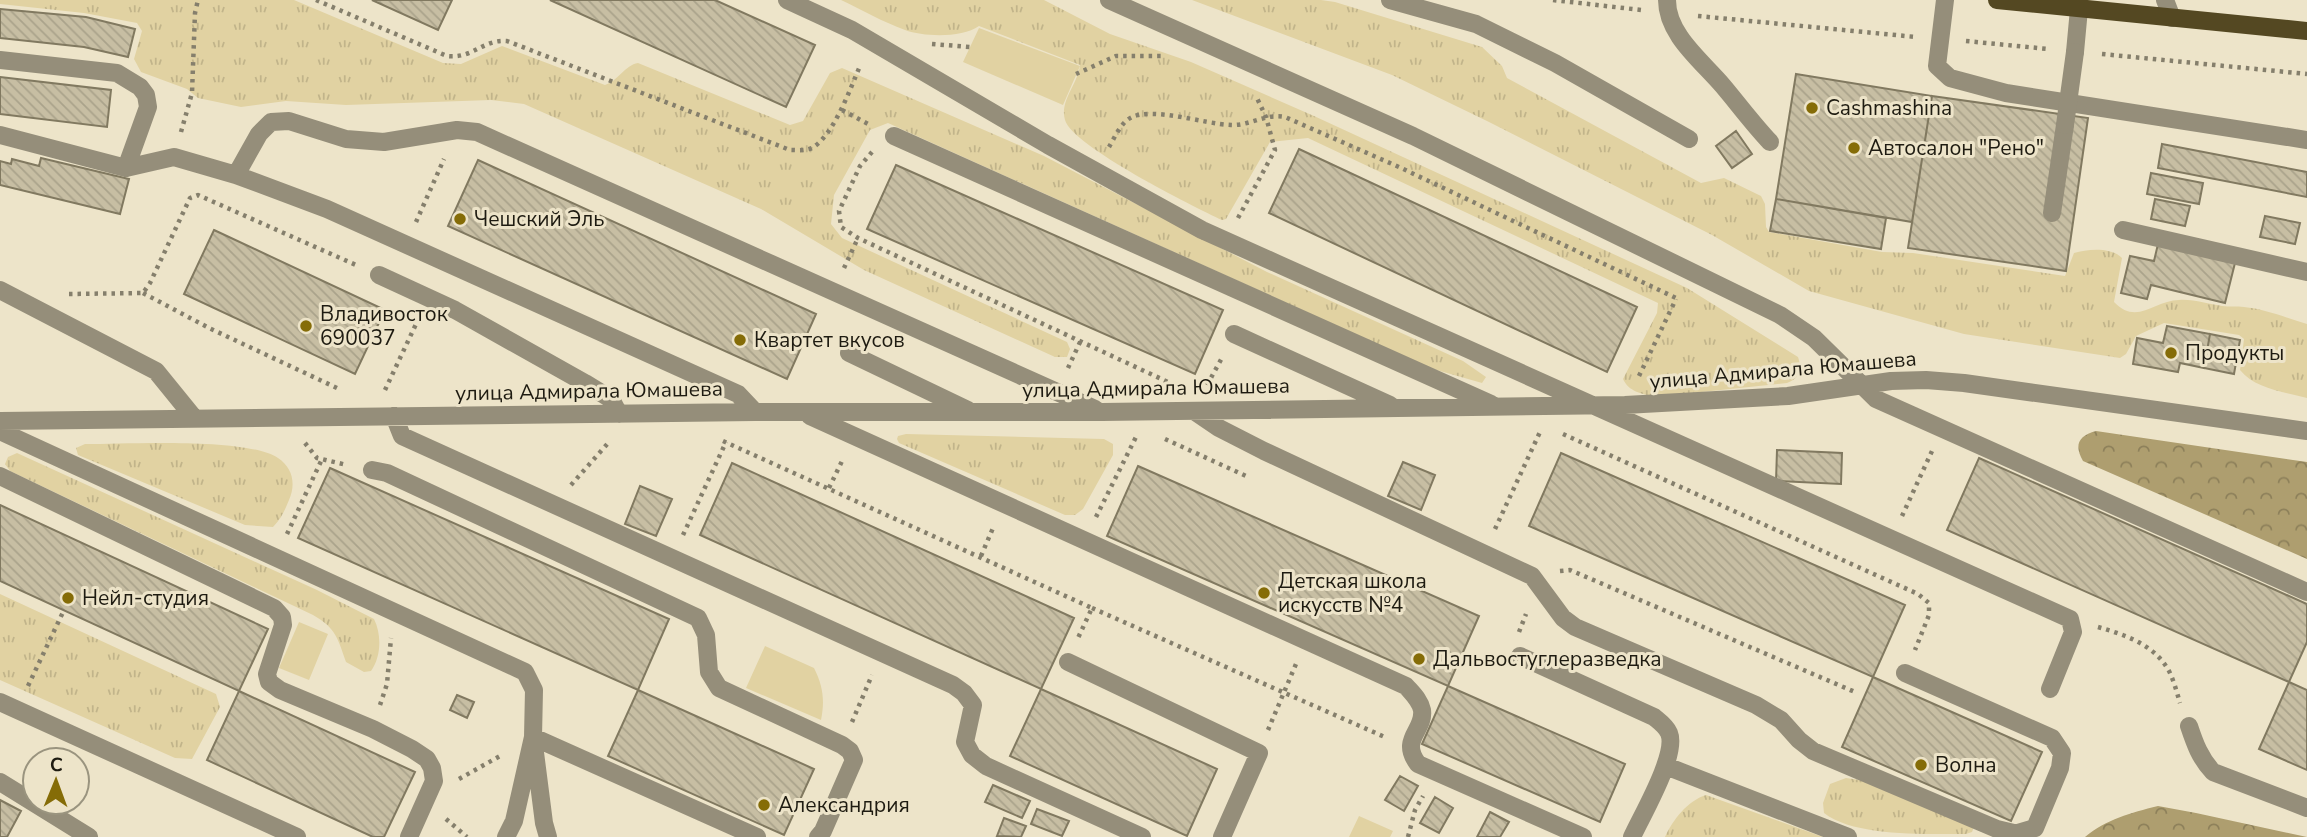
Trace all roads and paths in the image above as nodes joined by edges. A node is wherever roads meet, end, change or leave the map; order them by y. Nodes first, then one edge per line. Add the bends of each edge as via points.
1 (198, 0) edge
2 (316, 0) edge
3 (787, 0) edge
4 (1109, 0) edge
5 (1390, 0) edge
6 (1553, 0) edge
7 (1945, 0) edge
8 (1997, 0) edge
9 (2165, 0) edge
10 (1667, 7) edge
11 (2079, 9) junction
12 (2172, 18) junction
13 (852, 30) junction
14 (2307, 31) edge
15 (1940, 39) junction
16 (2075, 52) junction
17 (1163, 56) dead end
18 (0, 60) edge
19 (1076, 74) dead end
20 (2307, 74) edge
21 (1266, 117) junction
22 (457, 130) junction
23 (0, 135) edge
24 (894, 136) joint
25 (1689, 139) dead end
26 (2307, 140) edge
27 (1770, 142) dead end
28 (174, 157) junction
29 (126, 168) junction
30 (1095, 172) junction
31 (236, 175) junction
32 (2052, 213) dead end
33 (2123, 230) dead end
34 (1225, 241) junction
35 (406, 245) junction
36 (2307, 272) edge
37 (379, 275) joint
38 (0, 290) edge
39 (143, 293) junction
40 (63, 294) dead end
41 (429, 297) junction
42 (1234, 334) dead end
43 (849, 354) dead end
44 (1860, 384) junction
45 (1177, 386) dead end
46 (341, 390) dead end
47 (374, 395) dead end
48 (1625, 405) junction
49 (1591, 406) junction
50 (1497, 407) junction
51 (1395, 408) junction
52 (1194, 411) junction
53 (755, 412) junction
54 (971, 412) junction
55 (1102, 412) junction
56 (804, 413) junction
57 (620, 414) junction
58 (394, 416) junction
59 (195, 419) junction
60 (0, 421) edge
61 (1543, 425) dead end
62 (1140, 428) dead end
63 (1942, 429) junction
64 (2307, 430) edge
65 (0, 431) edge
66 (1556, 431) dead end
67 (302, 435) dead end
68 (613, 438) dead end
69 (716, 438) dead end
70 (1165, 439) dead end
71 (726, 442) junction
72 (322, 459) junction
73 (372, 470) joint
74 (0, 476) edge
75 (1250, 478) dead end
76 (554, 504) junction
77 (1891, 539) junction
78 (1084, 540) junction
79 (1485, 552) junction
80 (276, 557) junction
81 (672, 558) junction
82 (1532, 576) junction
83 (2307, 592) edge
84 (1524, 604) dead end
85 (1092, 608) junction
86 (64, 610) dead end
87 (2070, 619) junction
88 (392, 635) dead end
89 (1306, 640) junction
90 (1520, 656) joint
91 (1068, 662) joint
92 (1905, 673) joint
93 (387, 684) dead end
94 (868, 684) dead end
95 (2050, 689) dead end
96 (1284, 692) junction
97 (1855, 692) dead end
98 (0, 702) edge
99 (17, 709) junction
100 (2189, 726) joint
101 (1267, 733) dead end
102 (533, 737) junction
103 (842, 746) junction
104 (1410, 748) junction
105 (1666, 766) junction
106 (1438, 774) junction
107 (0, 782) edge
108 (428, 797) junction
109 (2307, 808) edge
110 (2009, 836) edge
111 (89, 837) edge
112 (297, 837) edge
113 (409, 837) edge
114 (506, 837) edge
115 (548, 837) edge
116 (757, 837) edge
117 (818, 837) edge
118 (1142, 837) edge
119 (1222, 837) edge
120 (1408, 837) edge
121 (1583, 837) edge
122 (1632, 837) edge
123 (1848, 837) edge

1 - 28 path via 192,93
2 - 13 path via 447,57 461,58 497,40 507,41 790,150 814,147 842,110 860,65
3 - 13 street
4 - 44 street via 1413,136 1780,315 1814,338
5 - 25 street via 1476,24 1555,62
6 - 10 path
7 - 15 street
8 - 11 main road
9 - 12 street
10 - 15 path
10 - 27 street via 1688,49
11 - 12 main road
11 - 16 street
12 - 14 main road
13 - 30 street
15 - 16 path
15 - 26 street via 1937,66 1964,83
16 - 20 path
16 - 32 street, bridge
17 - 19 path via 1116,56
18 - 29 street via 117,73 140,87 148,107
21 - 30 path via 1233,126 1147,113 1131,117
21 - 34 path via 1275,150
21 - 48 path via 1284,117 1373,156 1676,298
22 - 31 street via 384,142 346,139 289,121 271,122
22 - 35 path
22 - 55 street via 478,132
23 - 29 street
24 - 45 path via 860,166 839,211 841,227
24 - 50 street
28 - 29 street
28 - 31 street
30 - 34 street
31 - 35 street
33 - 36 street
34 - 49 street
35 - 53 street via 738,394
37 - 39 path via 198,195 190,198
37 - 41 street
38 - 59 street via 156,371
39 - 40 path
39 - 46 path
41 - 47 path via 386,389
41 - 57 street via 585,383 611,400
42 - 51 street
43 - 54 street
44 - 48 street, улица Адмирала Юмашева via 1788,396
44 - 63 street via 1876,399
44 - 64 street, улица Адмирала Юмашева via 1964,383
48 - 49 street, улица Адмирала Юмашева
49 - 50 street, улица Адмирала Юмашева
49 - 77 street
50 - 51 street, улица Адмирала Юмашева
51 - 52 street, улица Адмирала Юмашева
52 - 55 street, улица Адмирала Юмашева
52 - 79 street via 1264,451
53 - 56 street, улица Адмирала Юмашева
53 - 57 street, улица Адмирала Юмашева
54 - 55 street, улица Адмирала Юмашева
54 - 56 street, улица Адмирала Юмашева
56 - 78 street
57 - 58 street, улица Адмирала Юмашева
58 - 59 street, улица Адмирала Юмашева
58 - 76 street via 402,436
59 - 60 street, улица Адмирала Юмашева
61 - 79 path
62 - 78 path
63 - 77 path
63 - 83 street
65 - 80 street
66 - 92 path via 1918,594 1929,603 1929,615
67 - 72 path via 306,447
68 - 76 path
69 - 71 path
70 - 75 path
71 - 81 path
71 - 85 path
72 - 73 path
72 - 80 path
73 - 103 street via 698,618 706,635 709,673 719,688
74 - 108 street via 274,608 284,625 267,674 269,682 427,759 434,781
76 - 81 street
77 - 87 street
78 - 89 street
79 - 82 street
80 - 102 street via 525,672 534,690
81 - 118 street via 953,685 973,705 965,742 972,755 986,766
82 - 97 path via 1570,570
82 - 110 street via 1575,627 1756,705 1781,720 1813,751
84 - 90 path via 1527,613 1516,647
85 - 91 path
85 - 96 path
86 - 99 path
87 - 95 street via 2073,632
87 - 100 path via 2128,636 2154,652 2169,671
88 - 93 path
89 - 96 path
89 - 104 street via 1406,686 1423,712
90 - 105 street via 1654,717 1670,735
91 - 119 street via 1259,753
92 - 110 street via 2052,738 2062,753 2035,828
94 - 103 path
96 - 101 path
96 - 104 path
98 - 99 street
99 - 112 street
100 - 109 street via 2203,761 2213,772
102 - 108 path
102 - 114 street via 514,821
102 - 115 street
102 - 116 street
103 - 117 street via 854,760
104 - 106 street via 1418,764
105 - 122 street
105 - 123 street
106 - 120 path via 1415,810
106 - 121 street
107 - 111 street
108 - 113 street

